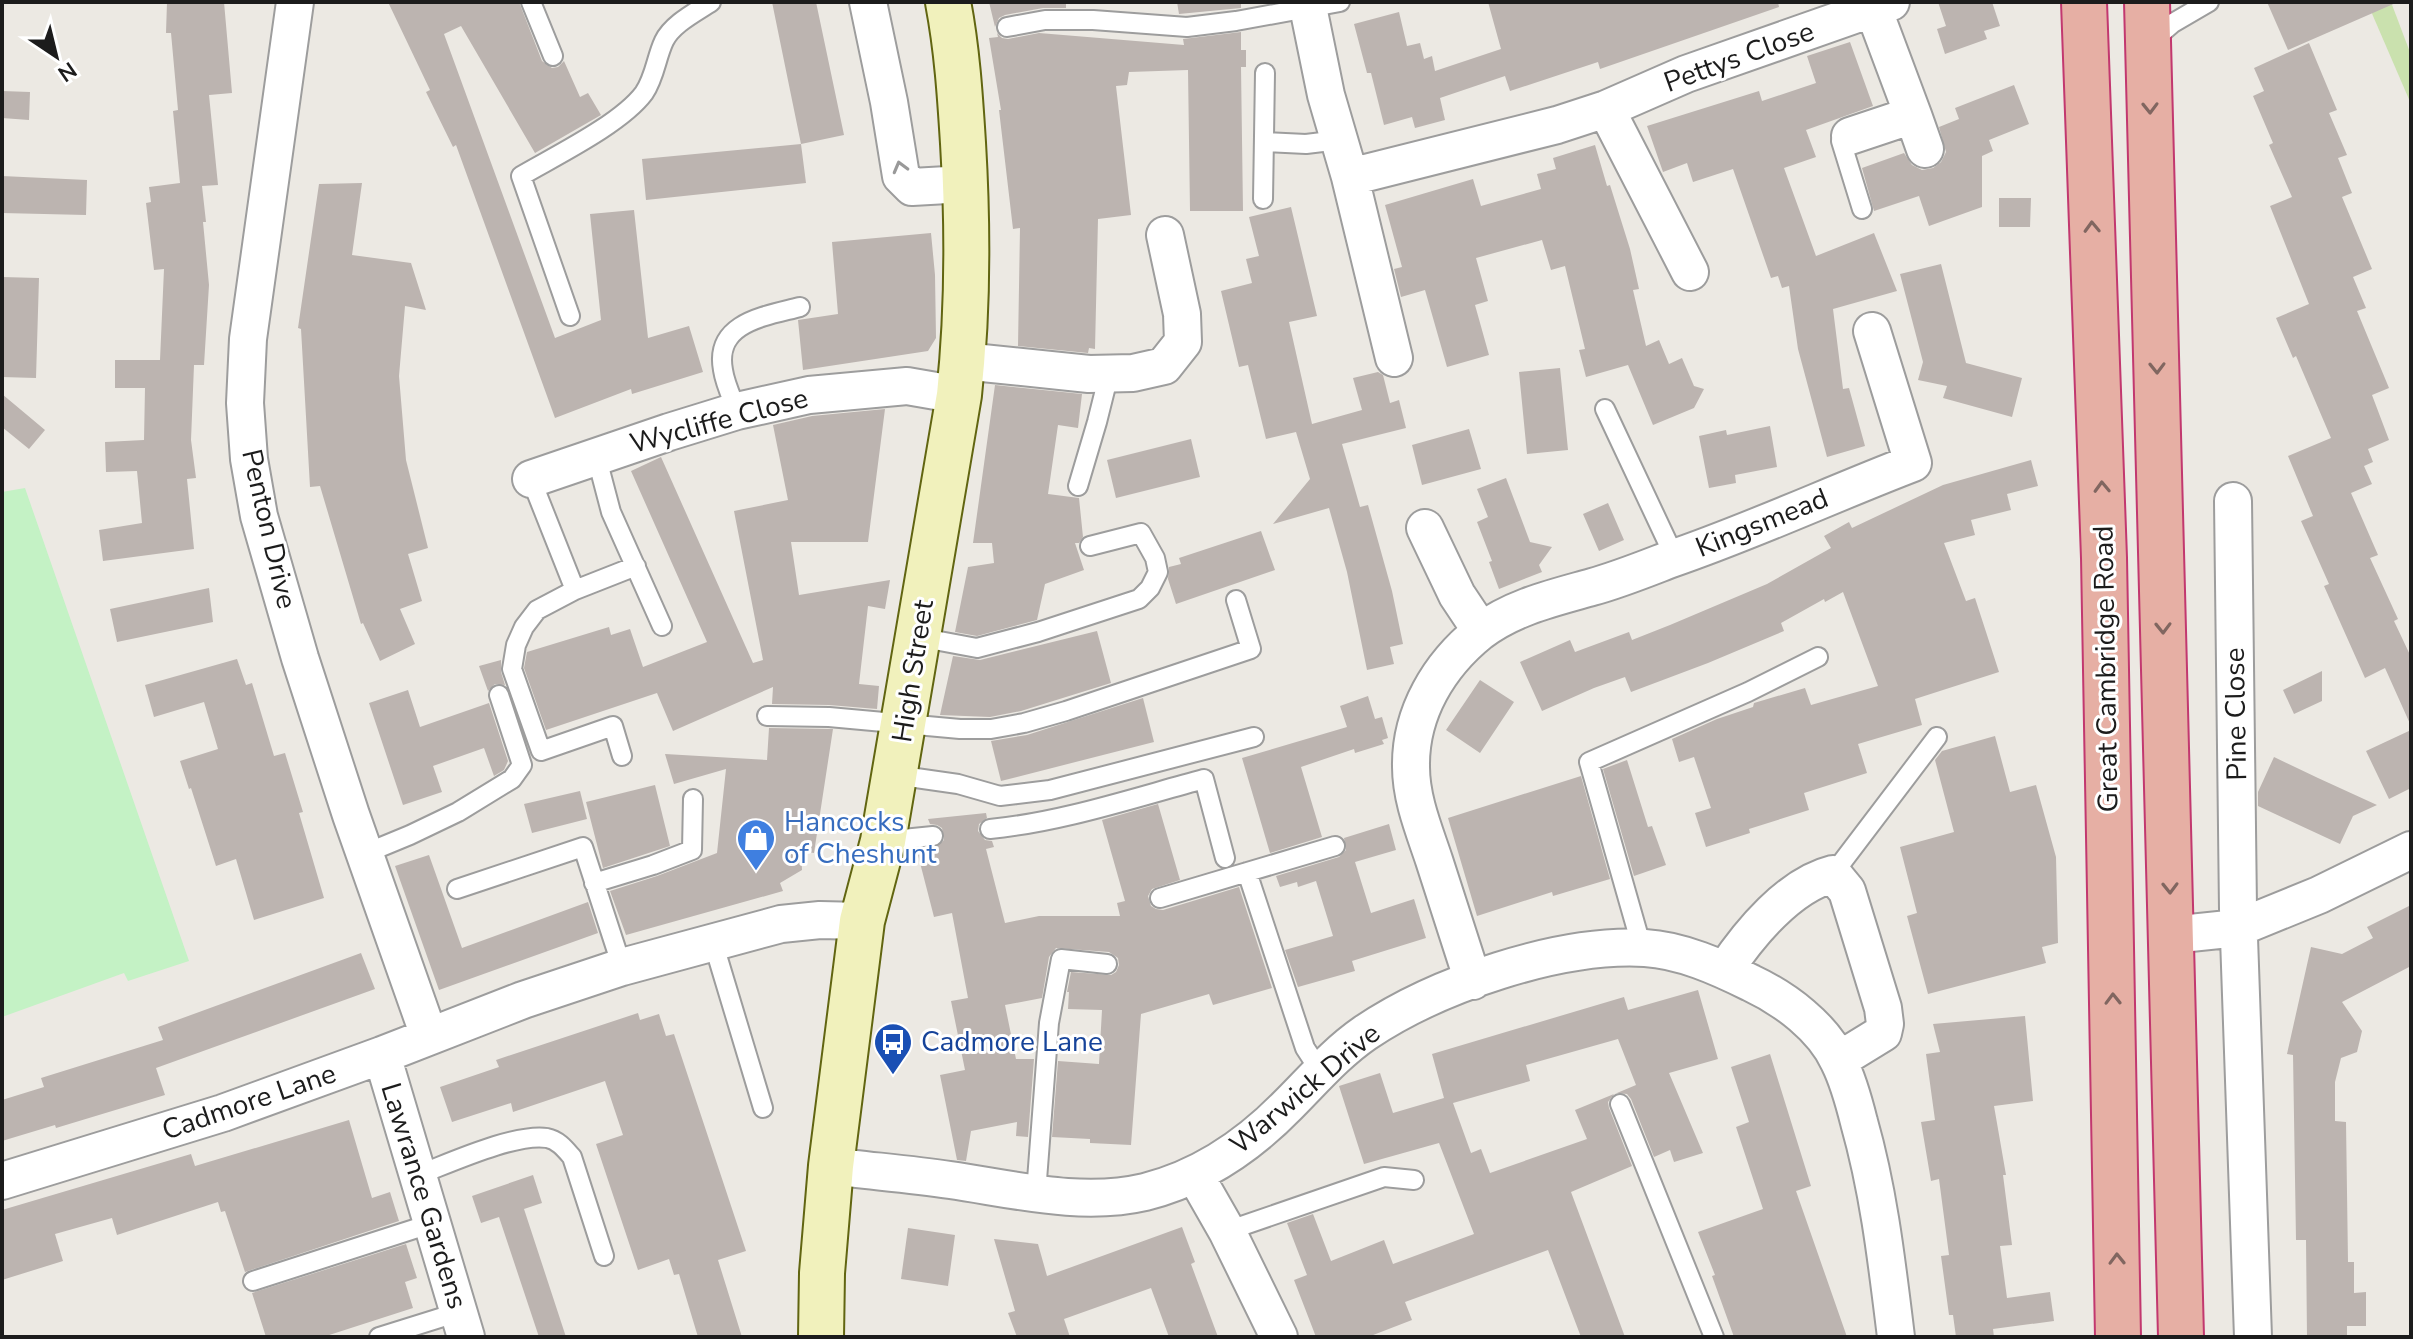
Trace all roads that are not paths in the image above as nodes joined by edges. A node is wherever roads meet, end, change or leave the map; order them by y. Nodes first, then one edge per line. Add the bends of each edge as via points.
1 (295, 2) edge
2 (531, 2) edge
3 (711, 2) edge
4 (868, 2) edge
5 (948, 2) edge
6 (2084, 2) edge
7 (2209, 2) edge
8 (1318, 4) edge
9 (1882, 5) edge
10 (2148, 23) edge
11 (1007, 27) dead end
12 (553, 56) dead end
13 (1265, 73) dead end
14 (1606, 109) junction
15 (1913, 115) junction
16 (1850, 136) joint
17 (1339, 140) junction
18 (1265, 142) junction
19 (1925, 149) dead end
20 (1350, 177) junction
21 (965, 184) junction
22 (1263, 199) dead end
23 (1862, 209) dead end
24 (1165, 235) dead end
25 (1690, 272) dead end
26 (800, 307) dead end
27 (570, 316) dead end
28 (1872, 331) dead end
29 (1394, 358) dead end
30 (1109, 374) junction
31 (961, 378) junction
32 (1605, 409) dead end
33 (737, 411) junction
34 (596, 455) junction
35 (531, 479) joint
36 (1078, 486) dead end
37 (2233, 501) dead end
38 (1425, 528) dead end
39 (1090, 546) dead end
40 (1675, 558) junction
41 (636, 566) junction
42 (575, 590) junction
43 (1236, 600) dead end
44 (662, 626) dead end
45 (1481, 631) junction
46 (918, 637) junction
47 (1818, 657) dead end
48 (499, 695) dead end
49 (767, 716) dead end
50 (904, 723) junction
51 (1254, 737) dead end
52 (1937, 737) dead end
53 (622, 756) dead end
54 (895, 775) junction
55 (693, 799) dead end
56 (990, 829) dead end
57 (933, 836) dead end
58 (883, 841) junction
59 (1335, 846) dead end
60 (2411, 850) edge
61 (364, 854) junction
62 (1225, 858) dead end
63 (1247, 872) junction
64 (1833, 874) junction
65 (594, 883) junction
66 (457, 889) dead end
67 (1160, 898) dead end
68 (862, 921) junction
69 (2238, 928) junction
70 (2171, 935) junction
71 (713, 942) junction
72 (1642, 948) junction
73 (1107, 964) dead end
74 (622, 967) junction
75 (1725, 970) junction
76 (1473, 981) junction
77 (429, 1036) junction
78 (382, 1055) junction
79 (1839, 1060) junction
80 (1320, 1071) junction
81 (1620, 1104) dead end
82 (763, 1108) dead end
83 (831, 1166) junction
84 (418, 1175) junction
85 (1195, 1175) junction
86 (1414, 1180) dead end
87 (2, 1181) edge
88 (1036, 1193) junction
89 (433, 1223) junction
90 (1227, 1231) junction
91 (604, 1256) dead end
92 (253, 1281) dead end
93 (463, 1324) edge
94 (379, 1337) edge
95 (821, 1337) edge
96 (1279, 1337) edge
97 (1714, 1337) edge
98 (1896, 1337) edge
99 (2118, 1337) edge
100 (2181, 1337) edge
101 (2253, 1337) edge

1 - 61 street, Penton Drive via 248,339 249,459 259,516 300,658
2 - 12 lane
3 - 27 lane via 665,38 653,76 629,107 521,176
21 -> 4 street via 912,187 901,176
5 - 21 main road, High Street
99 -> 6 highway, Great Cambridge Road via 2104,558
7 - 10 lane via 2173,23
8 - 11 lane via 1187,27 1093,20
8 - 17 street via 1326,95
9 - 14 street, Pettys Close via 1686,74
9 - 15 street, Pettys Close
10 -> 70 highway, Great Cambridge Road
13 - 18 lane
14 - 20 street, Pettys Close
14 - 25 street
15 - 16 street
15 - 19 street, Pettys Close
16 - 23 lane via 1841,141
17 - 18 lane
17 - 20 street
18 - 22 lane
20 - 29 street
21 - 31 main road, High Street
24 - 30 street, Wycliffe Close via 1183,342 1164,366
26 - 33 lane via 746,323 725,343 722,369
28 - 40 street, Kingsmead via 1913,463
30 - 31 street, Wycliffe Close
30 - 36 lane
31 - 33 street, Wycliffe Close via 809,395
31 - 46 main road, High Street
32 - 40 lane
33 - 34 street, Wycliffe Close
34 - 35 street, Wycliffe Close
34 - 41 lane via 611,512
35 - 42 lane
37 - 69 street, Pine Close
38 - 45 street
39 - 46 lane via 1141,533 1158,572 1150,588 1125,605 977,648
40 - 45 street, Kingsmead via 1553,596
41 - 42 lane
41 - 44 lane
42 - 53 lane via 537,610 516,645 512,669 541,751 613,726
43 - 50 lane via 1251,649 1024,723 991,729
45 - 76 street, Kingsmead via 1433,683 1416,724 1411,766 1421,821
46 - 50 main road, High Street
47 - 72 lane via 1589,762
48 - 61 lane via 522,765 512,779 458,812
49 - 50 lane
50 - 54 main road, High Street
51 - 54 lane via 1022,794 1000,796
52 - 64 lane
54 - 58 main road, High Street
55 - 65 lane via 692,850
56 - 62 lane via 1053,819 1204,779
57 - 58 lane
58 - 68 main road, High Street
59 - 63 lane
60 - 69 street
61 - 77 street, Penton Drive
63 - 67 lane
63 - 80 lane via 1305,1048
64 - 75 street via 1777,908
64 - 79 street via 1847,891 1885,1024 1883,1033
65 - 66 lane via 583,847
65 - 74 lane
68 - 71 street, Cadmore Lane via 781,924
68 - 83 main road, High Street
69 - 70 street
69 - 101 street, Pine Close
70 - 100 highway, Great Cambridge Road
71 - 74 street, Cadmore Lane
71 - 82 lane
72 - 75 street, Warwick Drive via 1673,952
72 - 76 street, Warwick Drive via 1568,953
73 - 88 lane via 1061,959 1049,1023
74 - 77 street, Cadmore Lane
75 - 79 street, Warwick Drive via 1791,1007
76 - 80 street, Warwick Drive via 1412,1005 1346,1047
77 - 78 street, Cadmore Lane
78 - 84 street, Lawrance Gardens
78 - 87 street, Cadmore Lane via 223,1113
79 - 98 street, Warwick Drive via 1878,1198
80 - 85 street, Warwick Drive via 1259,1131
81 - 97 lane
83 - 88 street, Warwick Drive
83 - 95 main road, High Street
84 - 89 street, Lawrance Gardens
84 - 91 lane via 526,1138 550,1138 572,1157
85 - 88 street, Warwick Drive via 1120,1196
85 - 90 street
86 - 90 lane via 1384,1177
89 - 92 lane
89 - 93 street, Lawrance Gardens
90 - 96 street
93 - 94 lane

